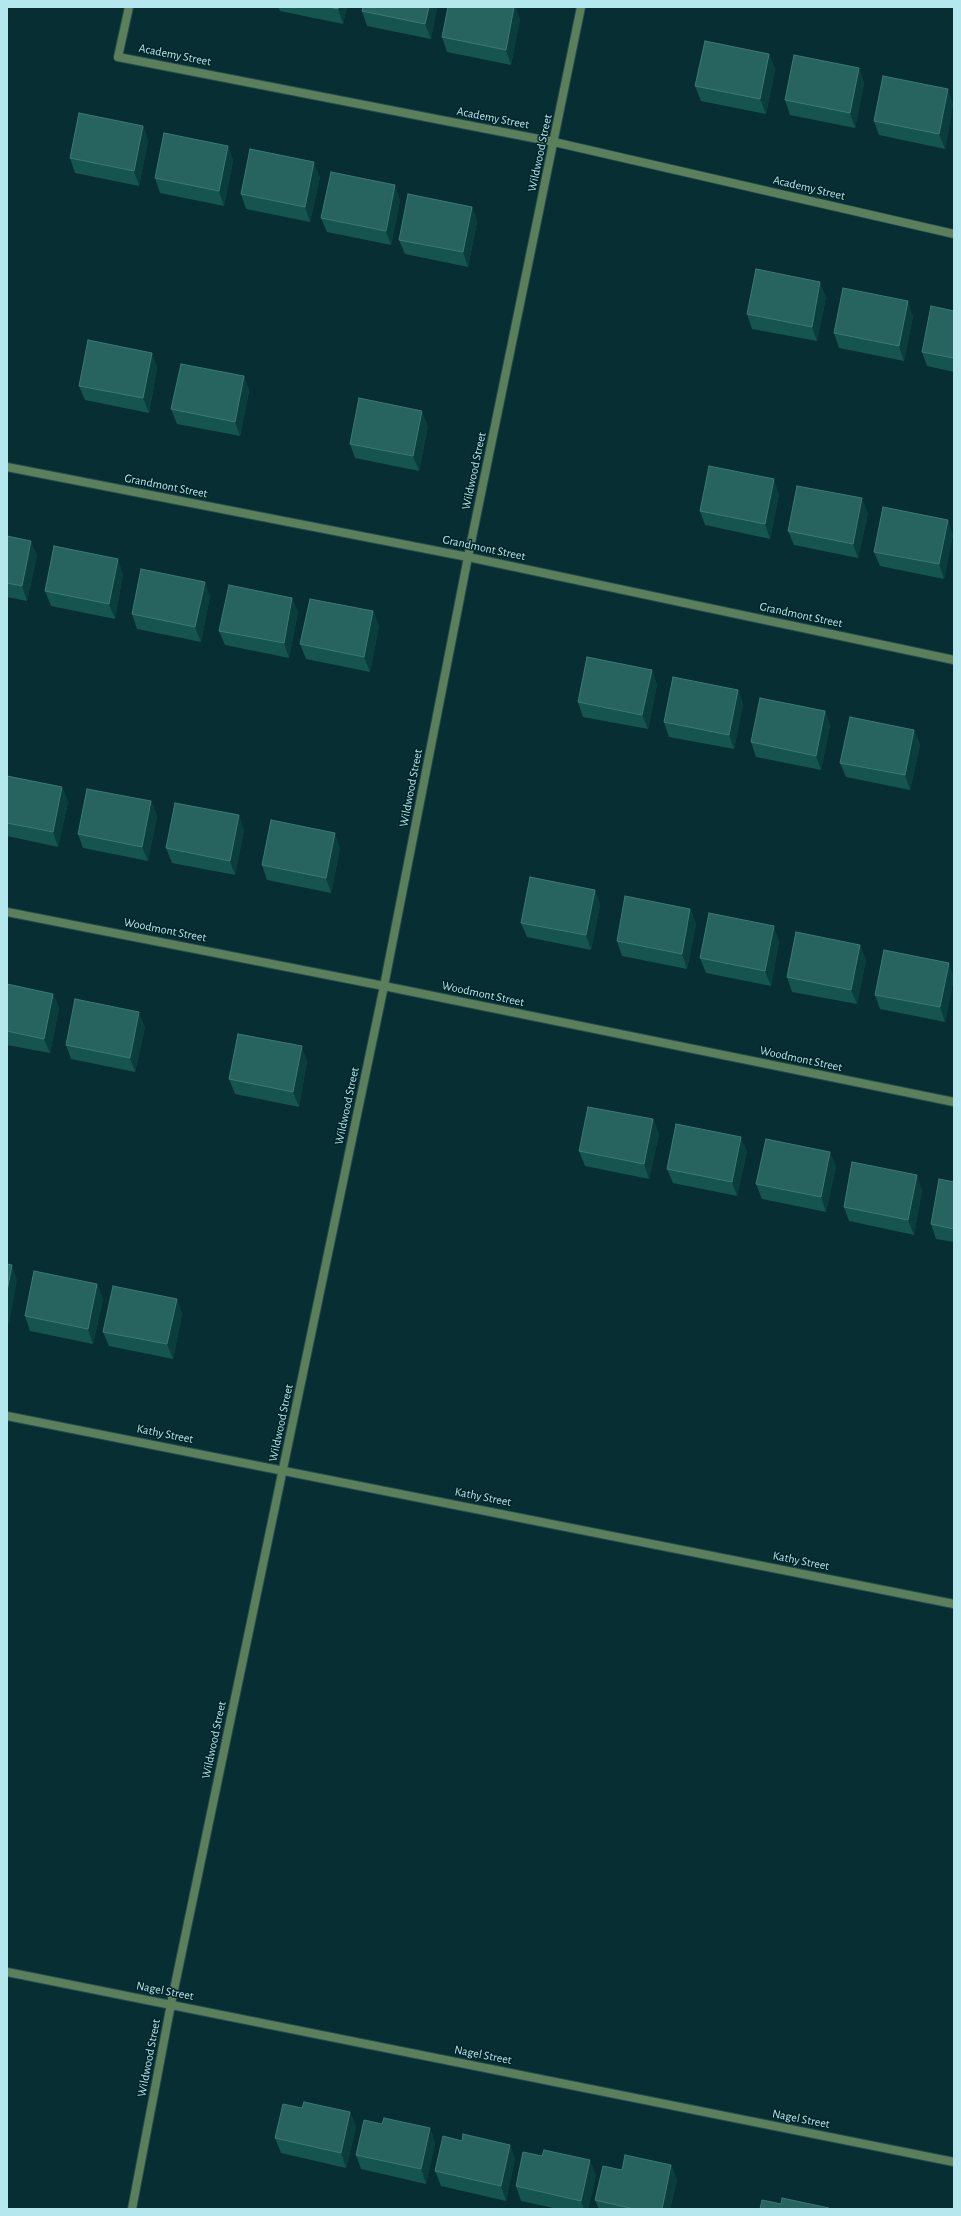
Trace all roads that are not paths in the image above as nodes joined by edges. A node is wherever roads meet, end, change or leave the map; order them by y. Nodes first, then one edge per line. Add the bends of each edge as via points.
1 (129, 7) edge
2 (582, 7) edge
3 (554, 142) junction
4 (954, 234) edge
5 (7, 467) edge
6 (468, 557) junction
7 (954, 660) edge
8 (7, 912) edge
9 (384, 986) junction
10 (954, 1102) edge
11 (7, 1416) edge
12 (283, 1470) junction
13 (954, 1604) edge
14 (7, 1972) edge
15 (171, 2004) junction
16 (954, 2162) edge
17 (132, 2209) edge

1 - 3 street, Academy Street via 118,57
2 - 3 street, Wildwood Street
3 - 4 street, Academy Street
3 - 6 street, Wildwood Street
5 - 6 street, Grandmont Street
6 - 7 street, Grandmont Street
6 - 9 street, Wildwood Street
8 - 9 street, Woodmont Street
9 - 10 street, Woodmont Street
9 - 12 street, Wildwood Street
11 - 12 street, Kathy Street
12 - 13 street, Kathy Street
12 - 15 street, Wildwood Street
14 - 15 street, Nagel Street
15 - 16 street, Nagel Street
15 - 17 street, Wildwood Street

